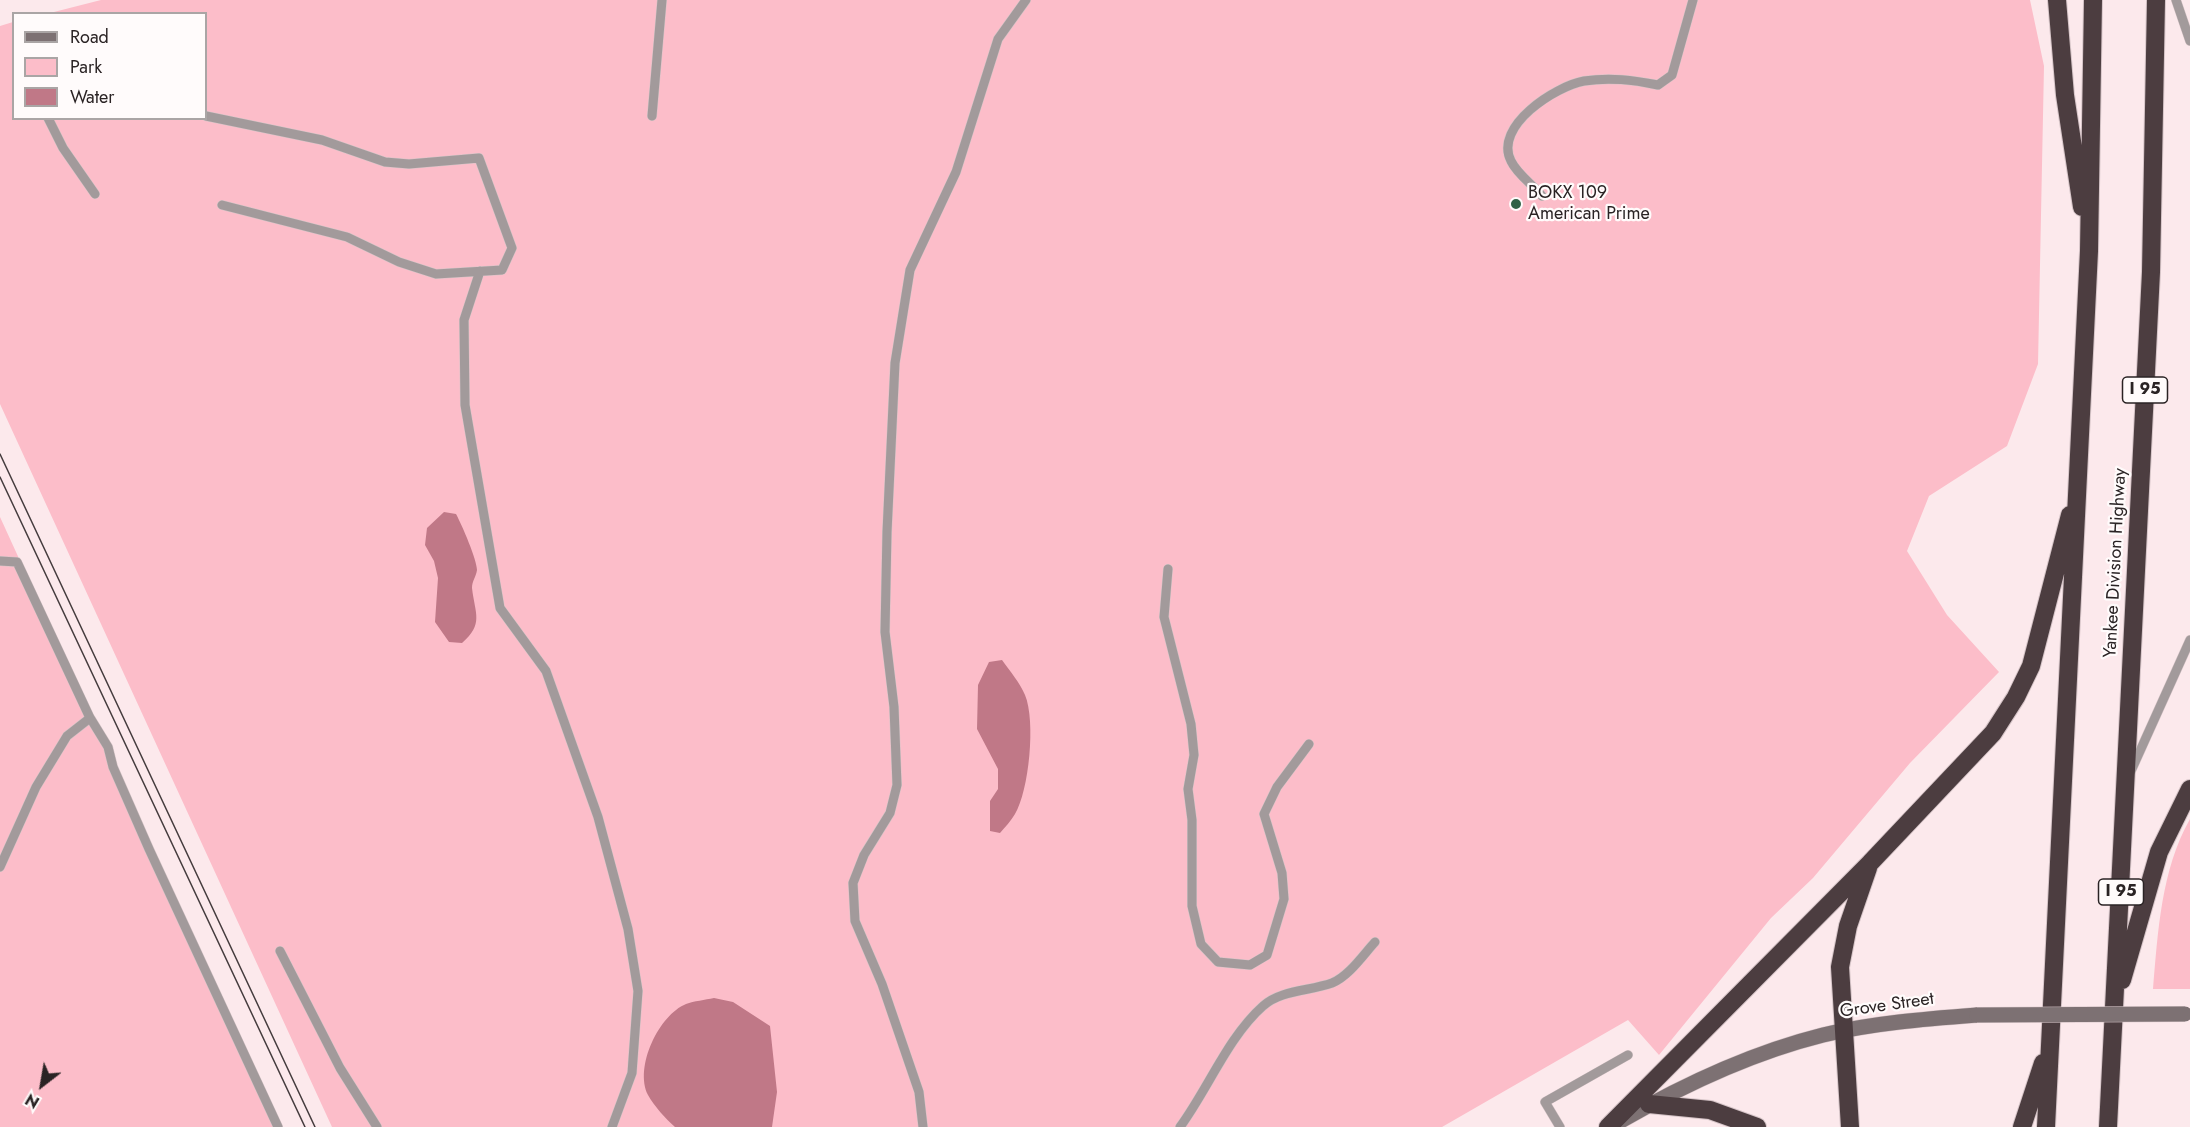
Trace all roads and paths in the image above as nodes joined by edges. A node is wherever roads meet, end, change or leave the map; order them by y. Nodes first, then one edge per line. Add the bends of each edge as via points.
1 (662, 0) edge
2 (1024, 0) edge
3 (1693, 0) edge
4 (2057, 0) edge
5 (2093, 0) edge
6 (2156, 0) edge
7 (2176, 0) edge
8 (2190, 41) edge
9 (207, 116) edge
10 (652, 116) dead end
11 (49, 120) edge
12 (95, 194) dead end
13 (1542, 196) dead end
14 (222, 205) dead end
15 (2089, 251) junction
16 (480, 271) junction
17 (2078, 486) junction
18 (0, 561) edge
19 (1168, 570) dead end
20 (2190, 640) edge
21 (89, 716) junction
22 (1308, 744) dead end
23 (2127, 779) junction
24 (2190, 789) edge
25 (1870, 863) junction
26 (0, 867) edge
27 (1375, 942) dead end
28 (280, 951) dead end
29 (2114, 1005) junction
30 (2188, 1014) edge
31 (1842, 1032) junction
32 (2050, 1038) junction
33 (1628, 1055) dead end
34 (1649, 1104) junction
35 (278, 1127) edge
36 (377, 1127) edge
37 (612, 1127) edge
38 (923, 1127) edge
39 (1180, 1127) edge
40 (1560, 1127) edge
41 (1609, 1127) edge
42 (1757, 1127) edge
43 (1850, 1127) edge
44 (2022, 1127) edge
45 (2046, 1127) edge
46 (2108, 1127) edge

1 - 10 lane
2 - 38 lane via 998,39 956,172 910,270 895,363 885,632 894,707 897,785 890,813 864,855 853,883 855,921 882,984 919,1092
3 - 13 lane via 1672,75 1658,85 1623,78 1582,81 1546,96 1515,125 1508,150 1511,162
4 - 15 highway via 2066,95
5 - 15 highway
6 - 23 highway, Yankee Division Highway / I 95 via 2152,249
7 - 8 lane
9 - 16 lane via 322,140 386,162 479,158 512,248 502,270
11 - 12 lane
14 - 16 lane via 347,237 399,262 436,274
15 - 17 highway
16 - 37 lane via 464,320 465,405 500,608 546,671 558,704 598,817 628,929 638,991 632,1074
17 - 25 highway via 2022,687 1985,743
17 - 32 highway
18 - 21 lane via 17,562
19 - 22 lane via 1164,617 1191,724 1194,755 1188,789 1192,906 1201,944 1218,962 1250,965 1267,955 1284,899 1282,873 1264,814 1277,787
20 - 23 lane
21 - 26 lane via 67,736 41,779
21 - 35 lane via 108,747 112,767 135,819
23 - 29 highway, Yankee Division Highway / I 95
24 - 29 highway via 2159,852
25 - 31 highway via 1842,947
25 - 41 highway
27 - 39 lane via 1334,982 1298,990 1264,1004 1241,1030
28 - 36 lane via 340,1068
29 - 46 highway, Yankee Division Highway / I 95
30 - 31 main road, Grove Street, bridge via 1977,1015 1913,1019
31 - 34 main road, Grove Street via 1752,1058
31 - 43 highway
32 - 44 highway
32 - 45 highway
33 - 40 lane via 1545,1102
34 - 41 main road, Grove Street
34 - 42 highway via 1710,1110

